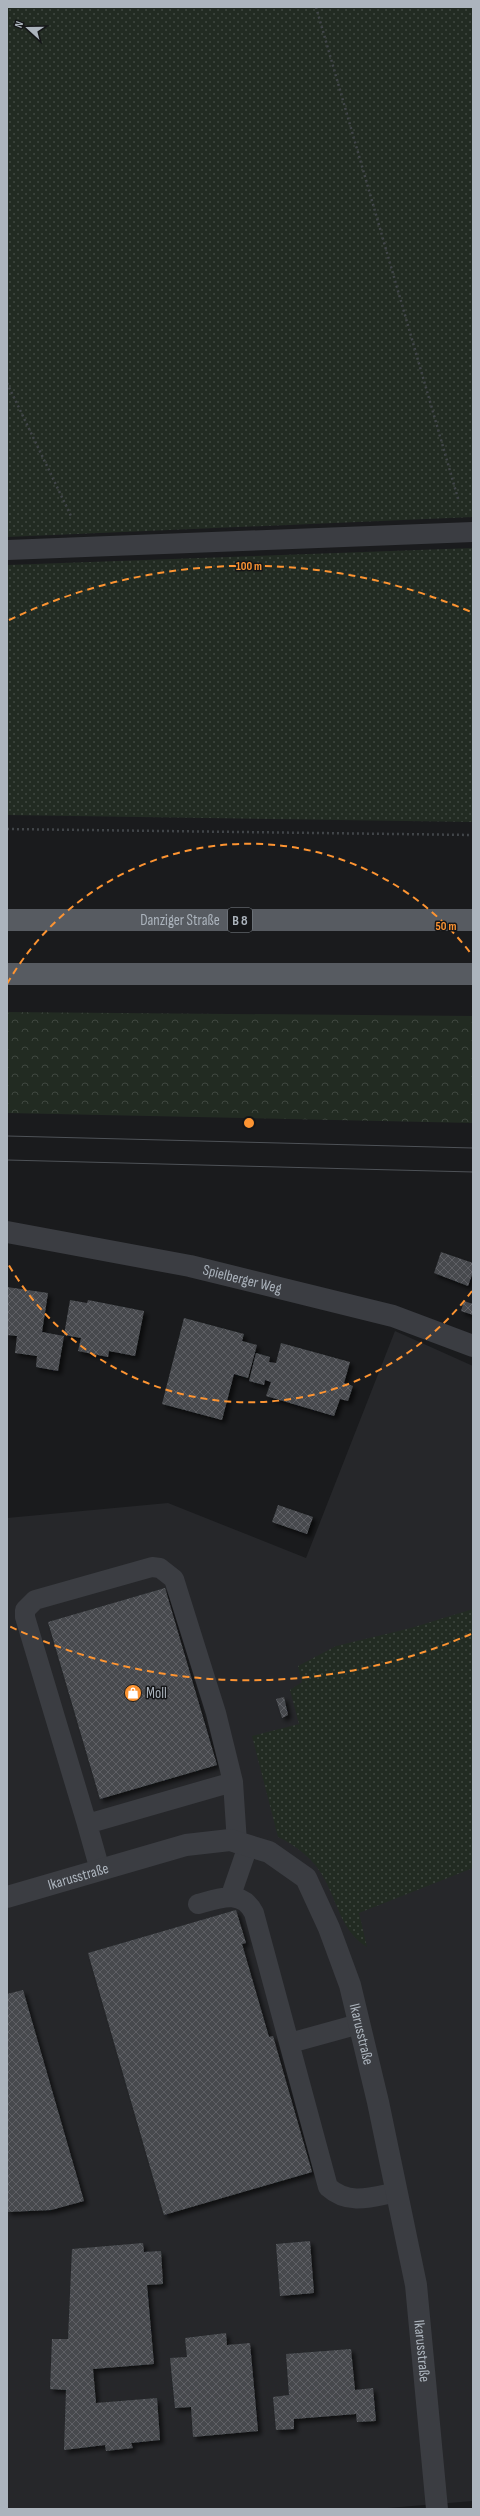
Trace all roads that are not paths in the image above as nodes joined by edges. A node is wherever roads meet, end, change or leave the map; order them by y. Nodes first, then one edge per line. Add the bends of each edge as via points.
1 (470, 532) edge
2 (7, 550) edge
3 (7, 920) edge
4 (473, 920) edge
5 (7, 974) edge
6 (473, 974) edge
7 (7, 1232) edge
8 (473, 1346) edge
9 (233, 1782) junction
10 (87, 1824) junction
11 (243, 1844) junction
12 (100, 1870) junction
13 (231, 1895) junction
14 (7, 1897) edge
15 (198, 1904) dead end
16 (359, 2024) junction
17 (290, 2043) junction
18 (397, 2192) junction
19 (437, 2509) edge

1 - 2 lane
3 - 4 main road, Danziger Straße / B 8
5 - 6 main road
7 - 8 street, Spielberger Weg via 190,1266 393,1316
9 - 10 lane
9 - 10 lane via 216,1712 174,1578 160,1568 152,1567 35,1600 26,1610 25,1617
9 - 11 lane
10 - 12 lane
11 - 12 street, Ikarusstraße via 230,1840 186,1845
11 - 13 lane
11 - 16 street, Ikarusstraße via 269,1852 306,1878 330,1928 350,1985
12 - 14 street, Ikarusstraße
13 - 15 lane
13 - 17 lane via 244,1900 254,1913
16 - 17 lane
16 - 18 street, Ikarusstraße
17 - 18 lane via 328,2187 344,2198 356,2200
18 - 19 street, Ikarusstraße via 416,2285

